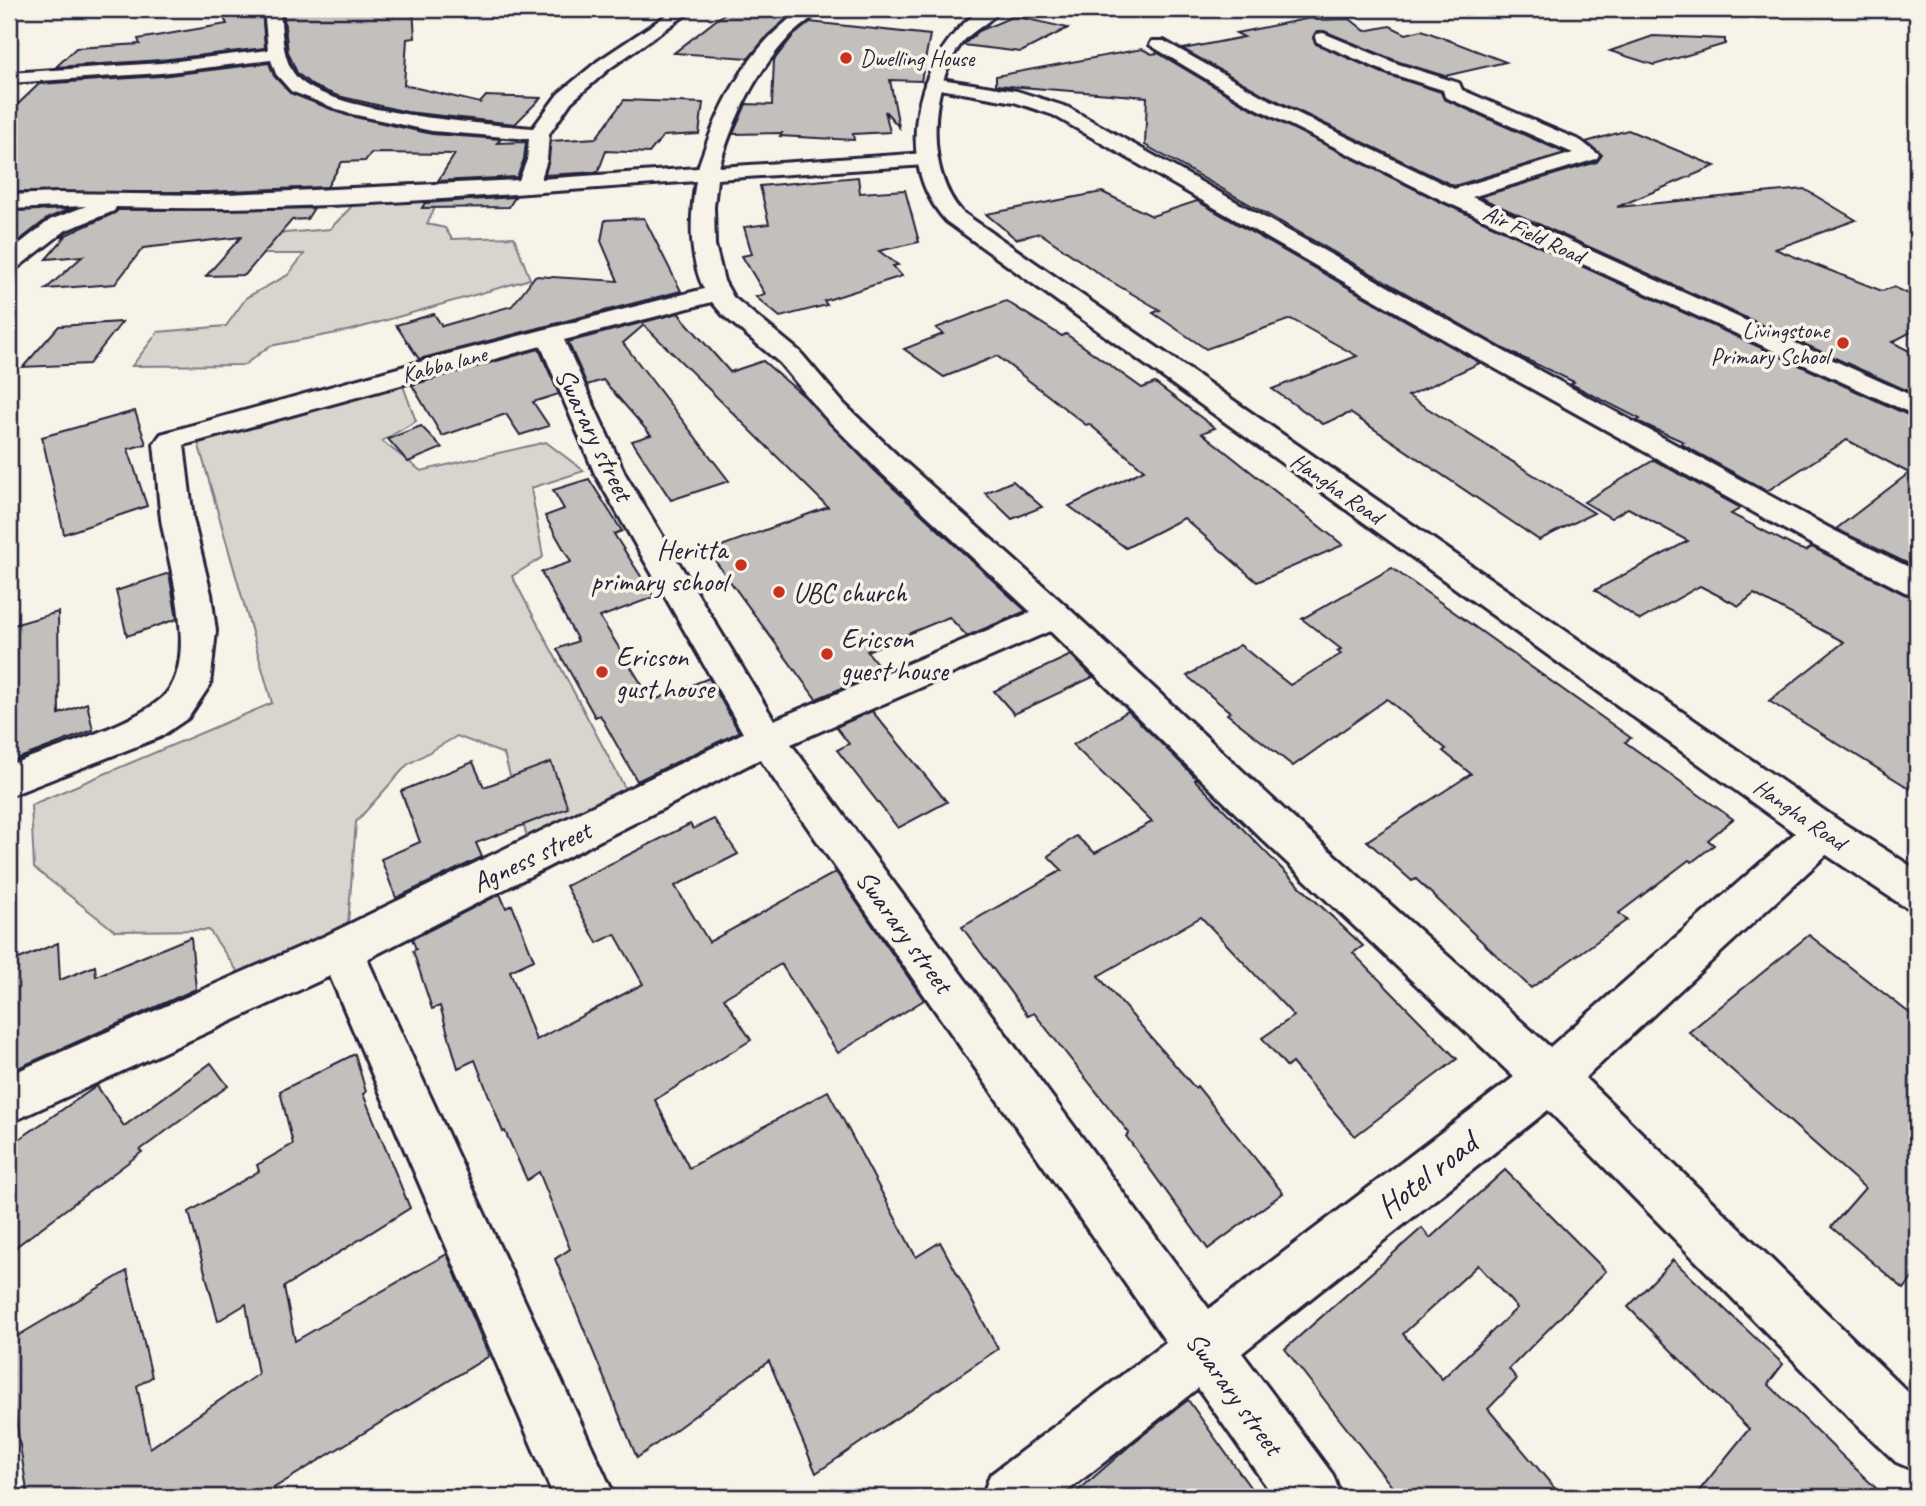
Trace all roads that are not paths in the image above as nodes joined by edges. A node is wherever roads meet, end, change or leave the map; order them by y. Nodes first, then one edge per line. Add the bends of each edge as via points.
1 (272, 9) edge
2 (686, 9) edge
3 (812, 9) edge
4 (993, 9) edge
5 (1322, 38) dead end
6 (1158, 45) dead end
7 (279, 54) junction
8 (9, 78) edge
9 (933, 83) junction
10 (539, 134) junction
11 (926, 159) junction
12 (707, 172) junction
13 (528, 186) junction
14 (1452, 196) junction
15 (9, 202) edge
16 (119, 202) junction
17 (9, 262) edge
18 (718, 293) junction
19 (549, 336) junction
20 (1917, 408) edge
21 (1917, 584) edge
22 (1055, 615) junction
23 (766, 739) junction
24 (9, 781) edge
25 (1824, 832) junction
26 (1917, 892) edge
27 (341, 950) junction
28 (1549, 1079) junction
29 (9, 1099) edge
30 (1201, 1348) junction
31 (1917, 1441) edge
32 (585, 1497) edge
33 (1012, 1497) edge
34 (1311, 1497) edge

1 - 7 main road
2 - 10 main road via 634,42 575,89 546,118
3 - 12 main road via 753,64 737,91
4 - 9 main road, Hangha Road via 950,47
5 - 14 main road via 1392,68 1453,87 1452,93 1589,155
6 - 14 main road, Air Field Road via 1255,100
7 - 8 main road
7 - 10 main road via 284,73 298,87 382,118
9 - 11 main road, Hangha Road
9 - 21 main road via 1017,97 1059,111 1496,358 1822,537
10 - 13 main road
11 - 12 main road
11 - 25 main road, Hangha Road via 951,213 980,237
12 - 13 main road
12 - 18 main road via 704,250
13 - 16 main road via 271,200
14 - 20 main road, Air Field Road
15 - 16 main road
16 - 17 main road via 58,225
18 - 19 main road, Kabba lane
18 - 22 main road via 784,352 833,409 921,494
19 - 23 main road, Swarary street via 610,474
19 - 24 main road, Kabba lane via 171,440 177,519 199,631 192,685 175,708 147,727
22 - 23 main road, Agness street
22 - 28 main road via 1233,788
23 - 27 main road, Agness street
23 - 30 main road, Swarary street
25 - 26 main road, Hangha Road
25 - 28 main road, Hotel road
27 - 29 main road, Agness street
27 - 32 main road
28 - 30 main road, Hotel road
28 - 31 main road
30 - 33 main road, Hotel road
30 - 34 main road, Swarary street

